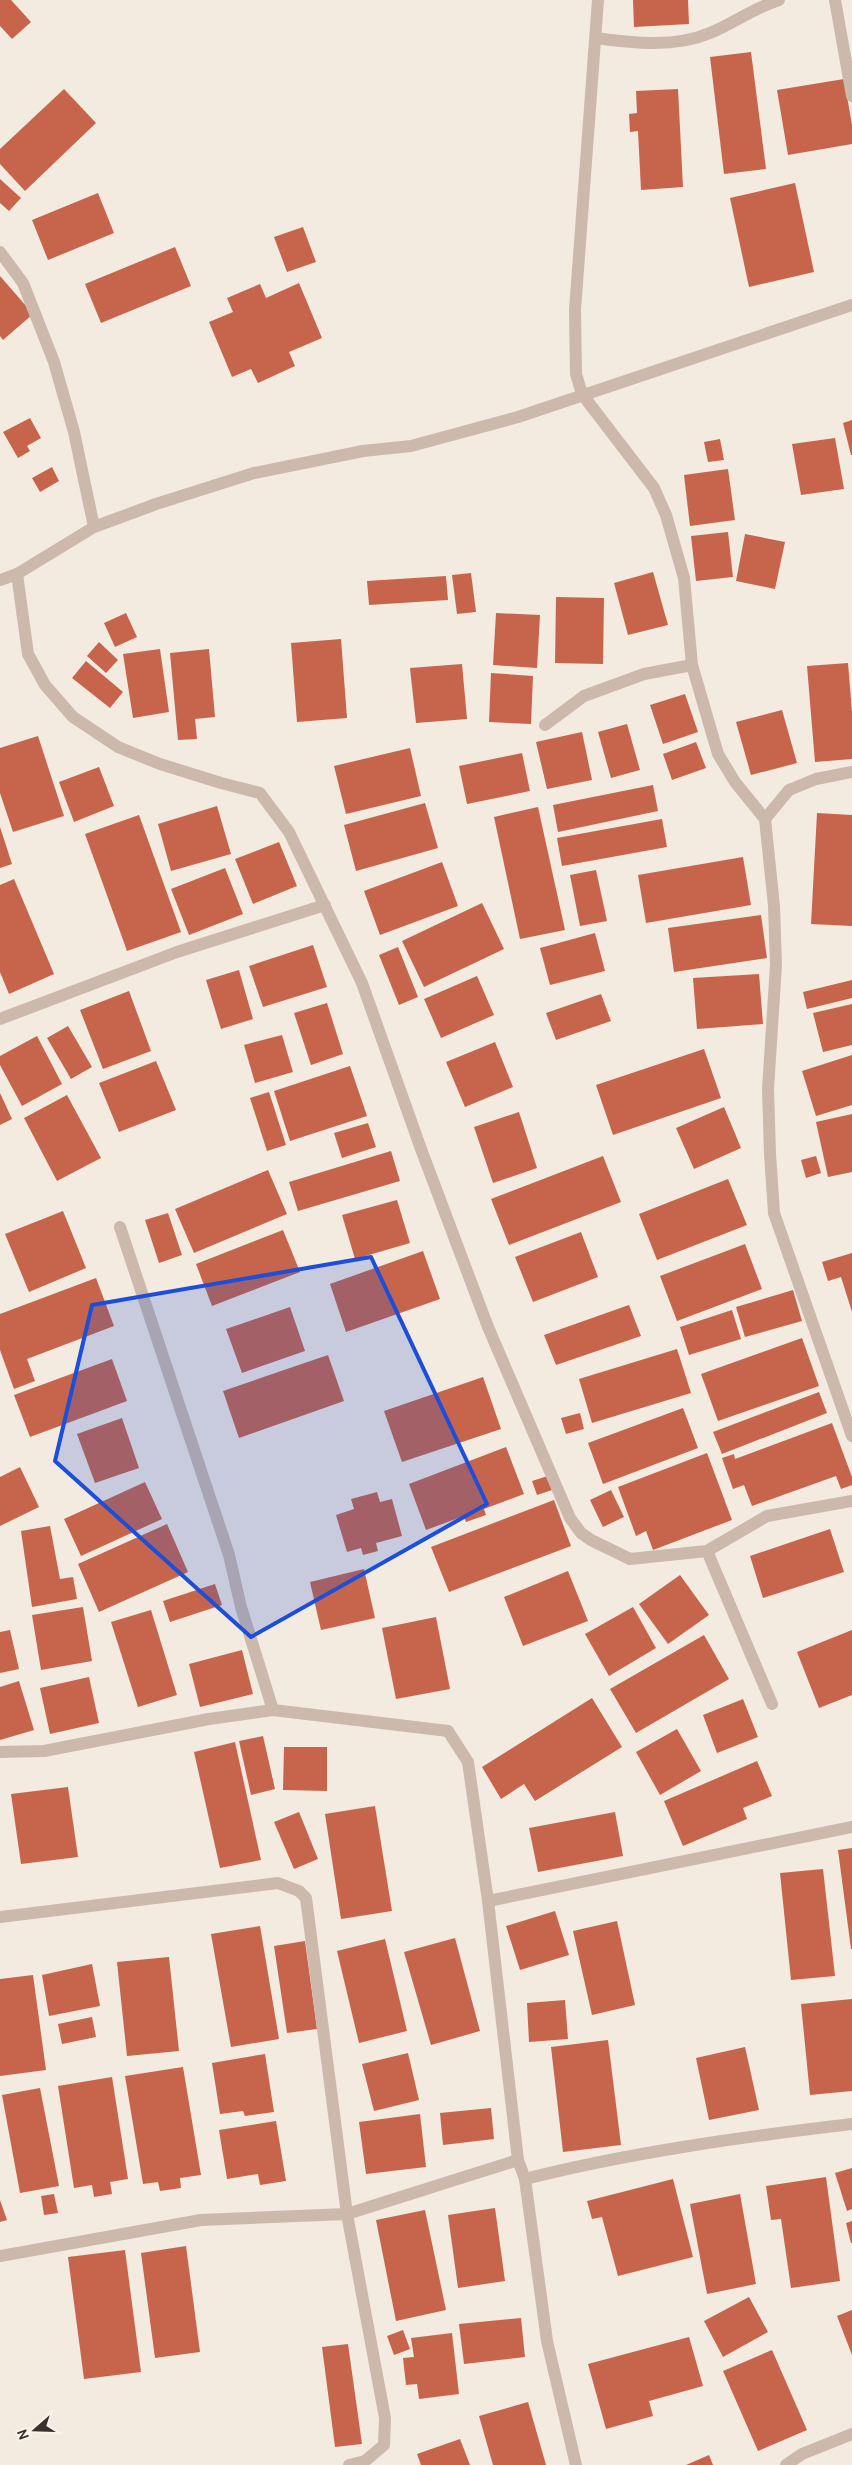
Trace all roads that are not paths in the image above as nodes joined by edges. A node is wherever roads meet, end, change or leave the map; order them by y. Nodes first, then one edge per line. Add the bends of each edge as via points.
1 (598, 0) edge
2 (779, 0) edge
3 (835, 0) edge
4 (596, 38) junction
5 (852, 96) edge
6 (0, 252) edge
7 (852, 305) edge
8 (582, 394) junction
9 (94, 527) junction
10 (17, 574) junction
11 (0, 580) edge
12 (692, 664) junction
13 (545, 725) dead end
14 (852, 772) edge
15 (766, 819) junction
16 (325, 905) junction
17 (0, 1019) edge
18 (120, 1227) dead end
19 (852, 1436) edge
20 (852, 1501) edge
21 (706, 1550) junction
22 (772, 1704) dead end
23 (273, 1710) junction
24 (0, 1752) edge
25 (852, 1827) edge
26 (488, 1901) junction
27 (0, 1917) edge
28 (852, 2124) edge
29 (518, 2160) junction
30 (525, 2179) junction
31 (348, 2214) junction
32 (0, 2256) edge
33 (852, 2434) edge
34 (574, 2464) edge
35 (349, 2465) edge
36 (786, 2465) edge

1 - 4 street
2 - 4 street via 709,34 678,41 633,43
3 - 5 street
4 - 8 street via 575,310 576,374
6 - 9 street via 23,282 54,362 74,432
7 - 8 street
8 - 9 street via 518,417 410,446 363,451 254,473
8 - 12 street via 654,488 666,515 684,578
9 - 10 street
10 - 11 street
10 - 16 street via 28,654 45,685 73,717 118,747 221,784 260,793 289,832
12 - 13 street via 644,674 584,696
12 - 15 street via 718,754 735,782
14 - 15 street via 816,778 789,790
15 - 19 street via 776,965 768,1089 774,1213
16 - 17 street via 177,952
16 - 21 street via 362,983 488,1326 570,1518 591,1540 630,1559
18 - 23 street via 229,1555 241,1607
20 - 21 street via 767,1516
21 - 22 street
23 - 24 street via 44,1751
23 - 26 street via 448,1731 468,1762
25 - 26 street
26 - 29 street
27 - 31 street via 278,1882 299,1890 306,1898 310,1921
28 - 30 street via 708,2141 565,2168
29 - 30 street
29 - 31 street
30 - 34 street via 547,2341
31 - 32 street via 201,2220
31 - 35 street via 385,2418 384,2445 365,2461
33 - 36 street via 802,2454

